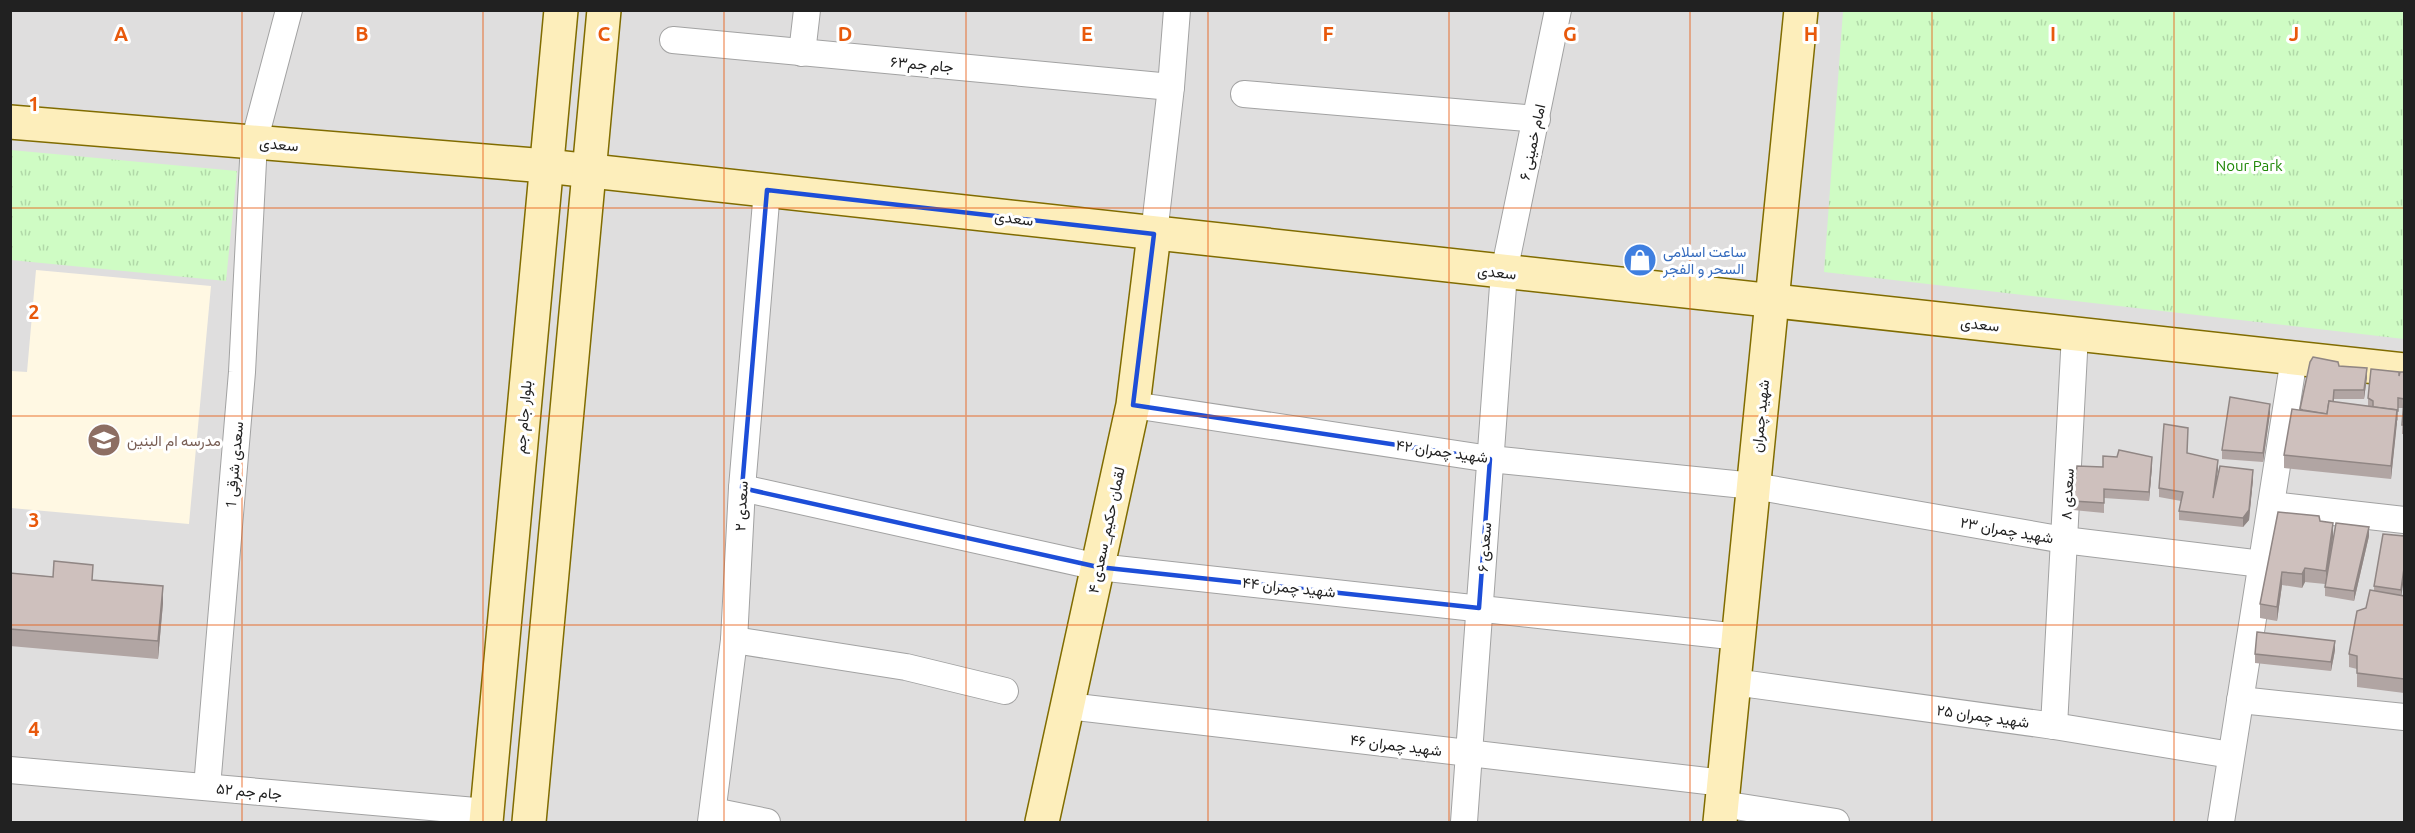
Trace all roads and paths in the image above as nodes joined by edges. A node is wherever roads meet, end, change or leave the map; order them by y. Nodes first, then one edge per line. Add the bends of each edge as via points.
1 (289, 10) edge
2 (561, 10) edge
3 (603, 10) edge
4 (807, 10) edge
5 (1177, 10) edge
6 (1558, 10) edge
7 (1801, 10) edge
8 (673, 40) dead end
9 (802, 53) junction
10 (1172, 87) junction
11 (1244, 94) dead end
12 (1537, 119) junction
13 (10, 123) edge
14 (254, 142) junction
15 (546, 166) junction
16 (589, 170) junction
17 (767, 190) junction
18 (1154, 234) junction
19 (1504, 273) junction
20 (1772, 301) junction
21 (2075, 334) junction
22 (2294, 358) junction
23 (2404, 370) edge
24 (1133, 405) junction
25 (1490, 459) junction
26 (1754, 486) junction
27 (742, 488) junction
28 (2271, 505) junction
29 (2404, 520) edge
30 (2064, 540) junction
31 (2262, 564) junction
32 (1098, 567) junction
33 (1479, 608) junction
34 (1739, 637) junction
35 (734, 640) junction
36 (1734, 682) junction
37 (1005, 691) dead end
38 (2240, 700) junction
39 (1068, 706) junction
40 (2404, 717) edge
41 (2054, 726) junction
42 (1469, 754) junction
43 (2231, 755) junction
44 (10, 770) edge
45 (207, 787) junction
46 (1722, 803) edge
47 (486, 817) edge
48 (712, 817) edge
49 (529, 822) edge
50 (767, 822) edge
51 (1042, 822) edge
52 (1464, 822) edge
53 (1836, 822) edge
54 (2221, 822) edge

1 - 14 street, سعدی شرقی 1
2 - 15 main road, بلوار جام جم
3 - 16 main road
4 - 9 street
5 - 10 street
6 - 12 street, امام خمینی ۶
7 - 20 main road, شهید چمران
8 - 9 street, جام جم۶۳
9 - 10 street, جام جم۶۳
10 - 18 street
11 - 12 street
12 - 19 street, امام خمینی ۶
13 - 14 main road, سعدی
14 - 15 main road, سعدی
14 - 45 street, سعدی شرقی 1 via 242,372
15 - 16 main road, سعدی
15 - 47 main road, بلوار جام جم
16 - 17 main road, سعدی
16 - 49 main road
17 - 18 main road, سعدی
17 - 27 street, سعدی ۲
18 - 19 main road, سعدی
18 - 24 main road, لقمان حکیم_سعدی ۴
19 - 20 main road, سعدی
19 - 25 street, سعدی ۶
20 - 21 main road, سعدی
20 - 26 main road, شهید چمران
21 - 22 main road, سعدی
21 - 30 street, سعدی ۸
22 - 23 main road, سعدی
22 - 28 street
24 - 25 street, شهید چمران ۴۲
24 - 32 main road, لقمان حکیم_سعدی ۴
25 - 26 street, شهید چمران ۴۲
25 - 33 street, سعدی ۶
26 - 30 street, شهید چمران ۲۳
26 - 34 main road, شهید چمران
27 - 32 street, شهید چمران ۴۴
27 - 35 street, سعدی ۲
28 - 29 street
28 - 31 street
30 - 31 street, شهید چمران ۲۳
30 - 41 street, سعدی ۸
31 - 38 street
32 - 33 street, شهید چمران ۴۴
32 - 39 main road, لقمان حکیم_سعدی ۴
33 - 34 street, شهید چمران ۴۴
33 - 42 street, سعدی ۶
34 - 36 main road, شهید چمران
35 - 37 street via 906,667
35 - 48 street, سعدی ۲
36 - 41 street, شهید چمران ۲۵
36 - 46 main road, شهید چمران
38 - 40 street
38 - 43 street
39 - 42 street, شهید چمران ۴۶
39 - 51 main road, لقمان حکیم_سعدی ۴
41 - 43 street, شهید چمران ۲۵
42 - 46 street, شهید چمران ۴۶
42 - 52 street, سعدی ۶
43 - 54 street
44 - 45 street, جام جم ۵۲
45 - 47 street, جام جم ۵۲
46 - 53 street, شهید چمران ۴۶
48 - 50 street

